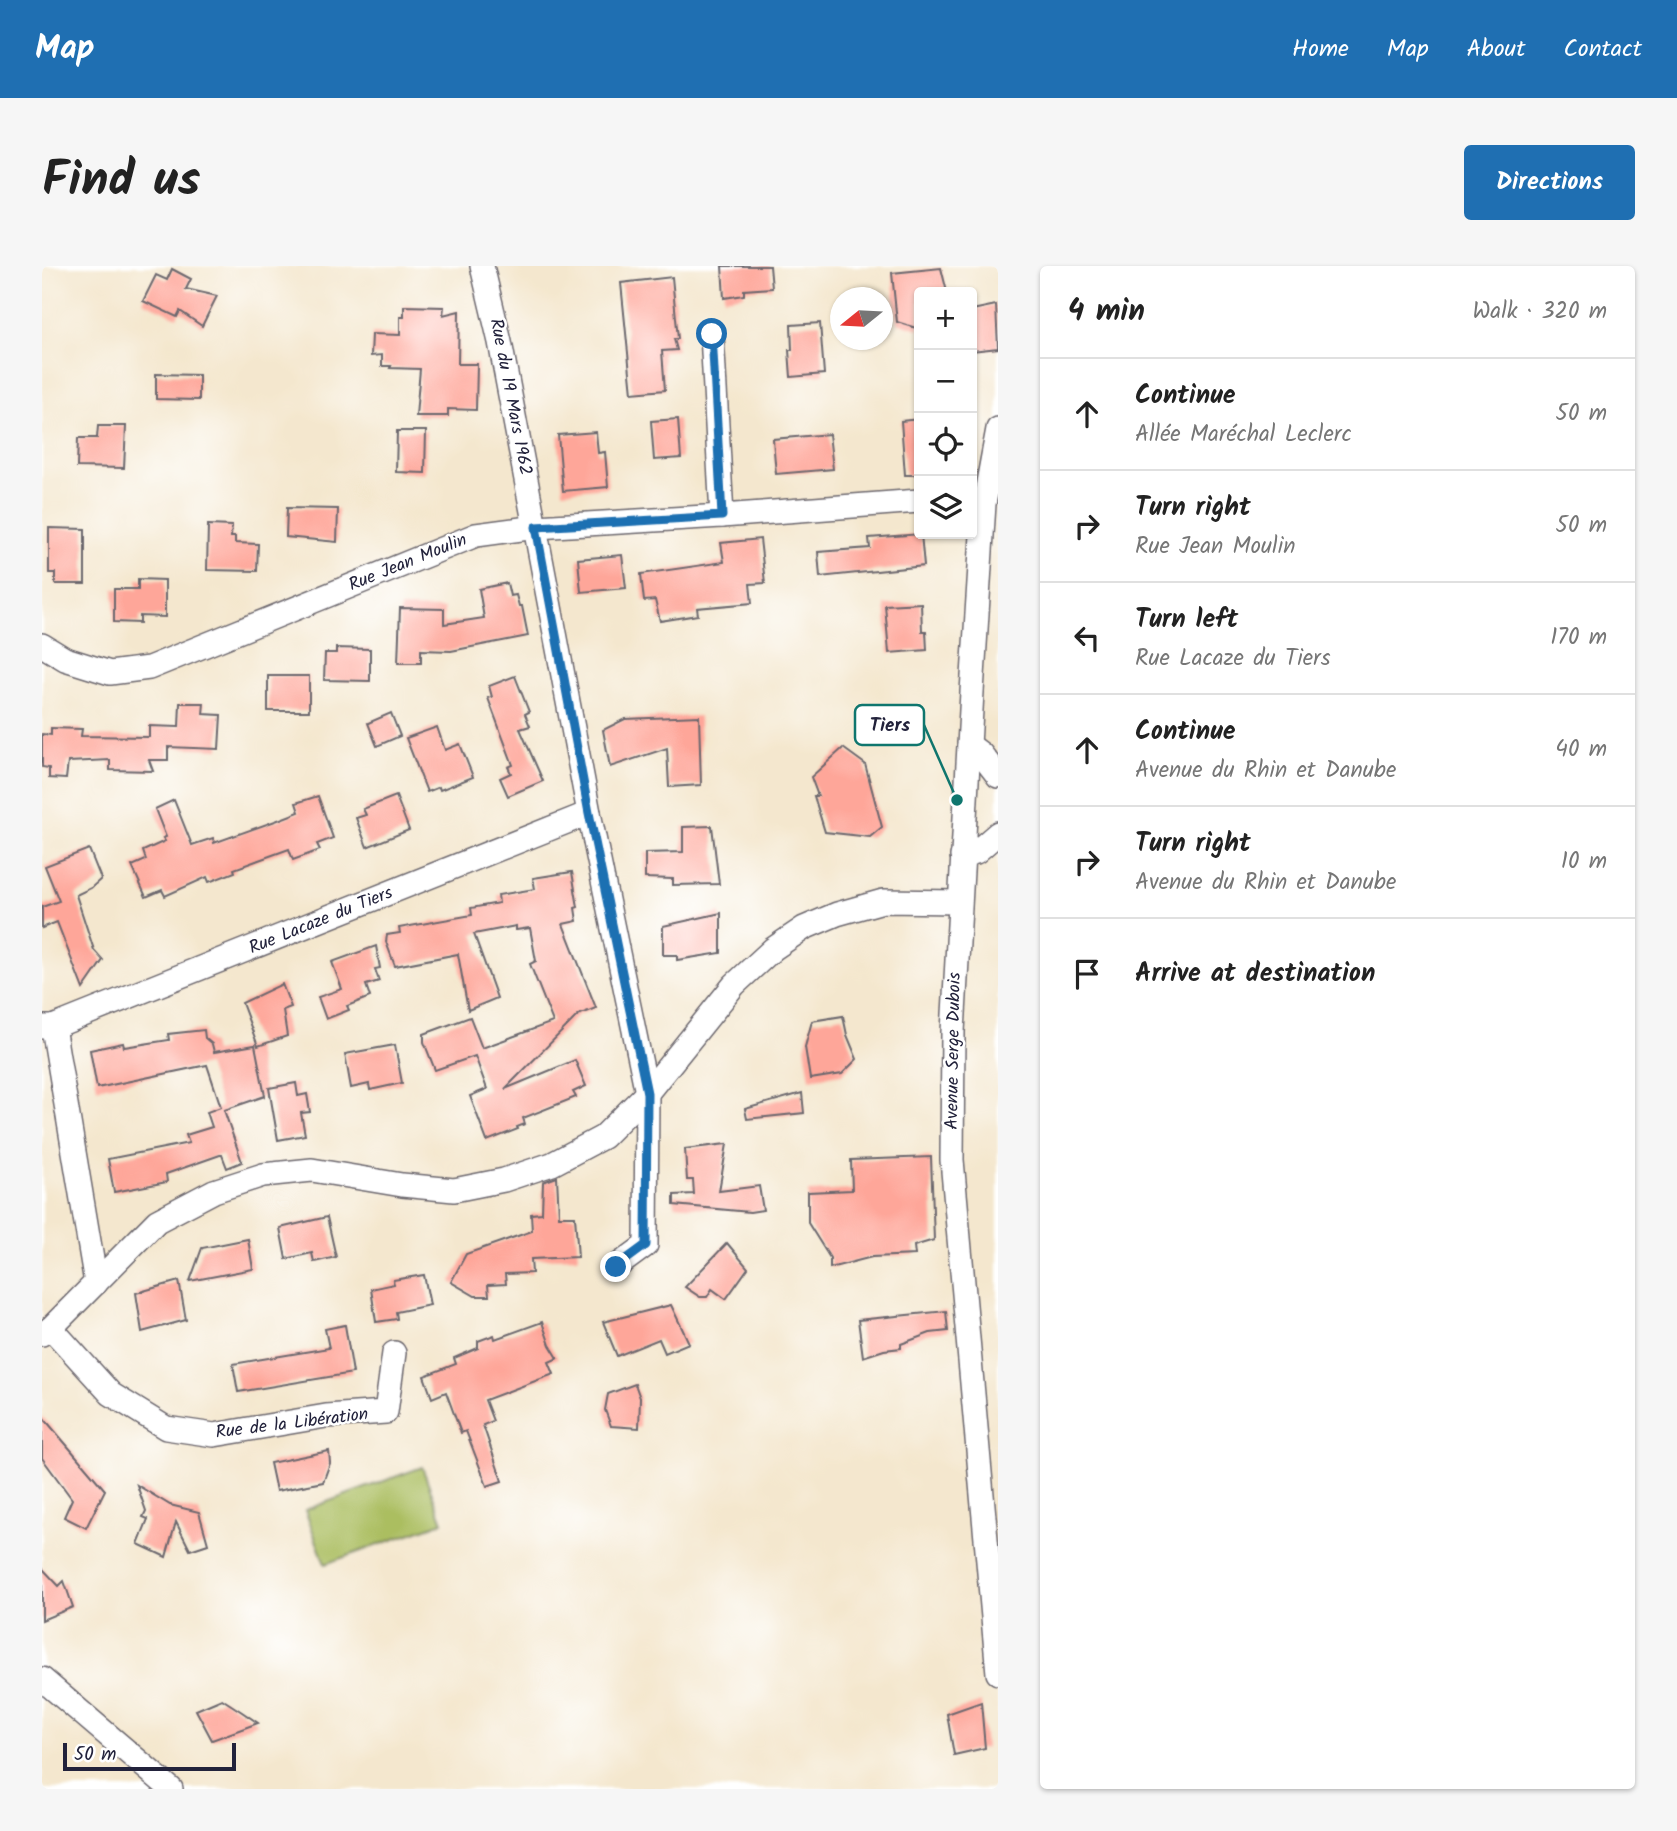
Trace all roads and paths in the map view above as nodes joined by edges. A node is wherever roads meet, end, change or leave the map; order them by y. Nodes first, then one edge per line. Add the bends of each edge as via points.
1 (482, 266) edge
2 (712, 334) dead end
3 (998, 429) edge
4 (914, 500) edge
5 (978, 504) edge
6 (722, 516) junction
7 (536, 527) junction
8 (42, 645) edge
9 (969, 745) junction
10 (998, 776) edge
11 (589, 813) junction
12 (998, 833) edge
13 (962, 856) junction
14 (959, 902) junction
15 (47, 1027) edge
16 (647, 1093) junction
17 (616, 1267) dead end
18 (96, 1283) junction
19 (46, 1331) edge
20 (394, 1353) dead end
21 (998, 1673) edge
22 (42, 1679) edge
23 (171, 1789) edge

1 - 7 street, Rue du 19 Mars 1962
2 - 6 street
3 - 5 street, Avenue Serge Dubois
4 - 6 street, Rue Jean Moulin
5 - 9 street, Avenue Serge Dubois
6 - 7 street, Rue Jean Moulin
7 - 8 street, Rue Jean Moulin via 476,535 149,668 110,673 65,659
7 - 11 street
9 - 10 street
9 - 13 street, Avenue Serge Dubois
11 - 15 street, Rue Lacaze du Tiers
11 - 16 street
12 - 13 street via 976,852
13 - 14 street, Avenue Serge Dubois
14 - 16 street via 883,901 804,928 773,948 734,985
14 - 21 street, Avenue Serge Dubois via 952,1160
15 - 18 street
16 - 17 street via 646,1245
16 - 18 street via 603,1137 552,1164 504,1180 454,1190 312,1170 263,1175 214,1191 157,1221
18 - 19 street
19 - 20 street, Rue de la Libération via 111,1394 166,1428 214,1435 326,1416 386,1412
22 - 23 street

